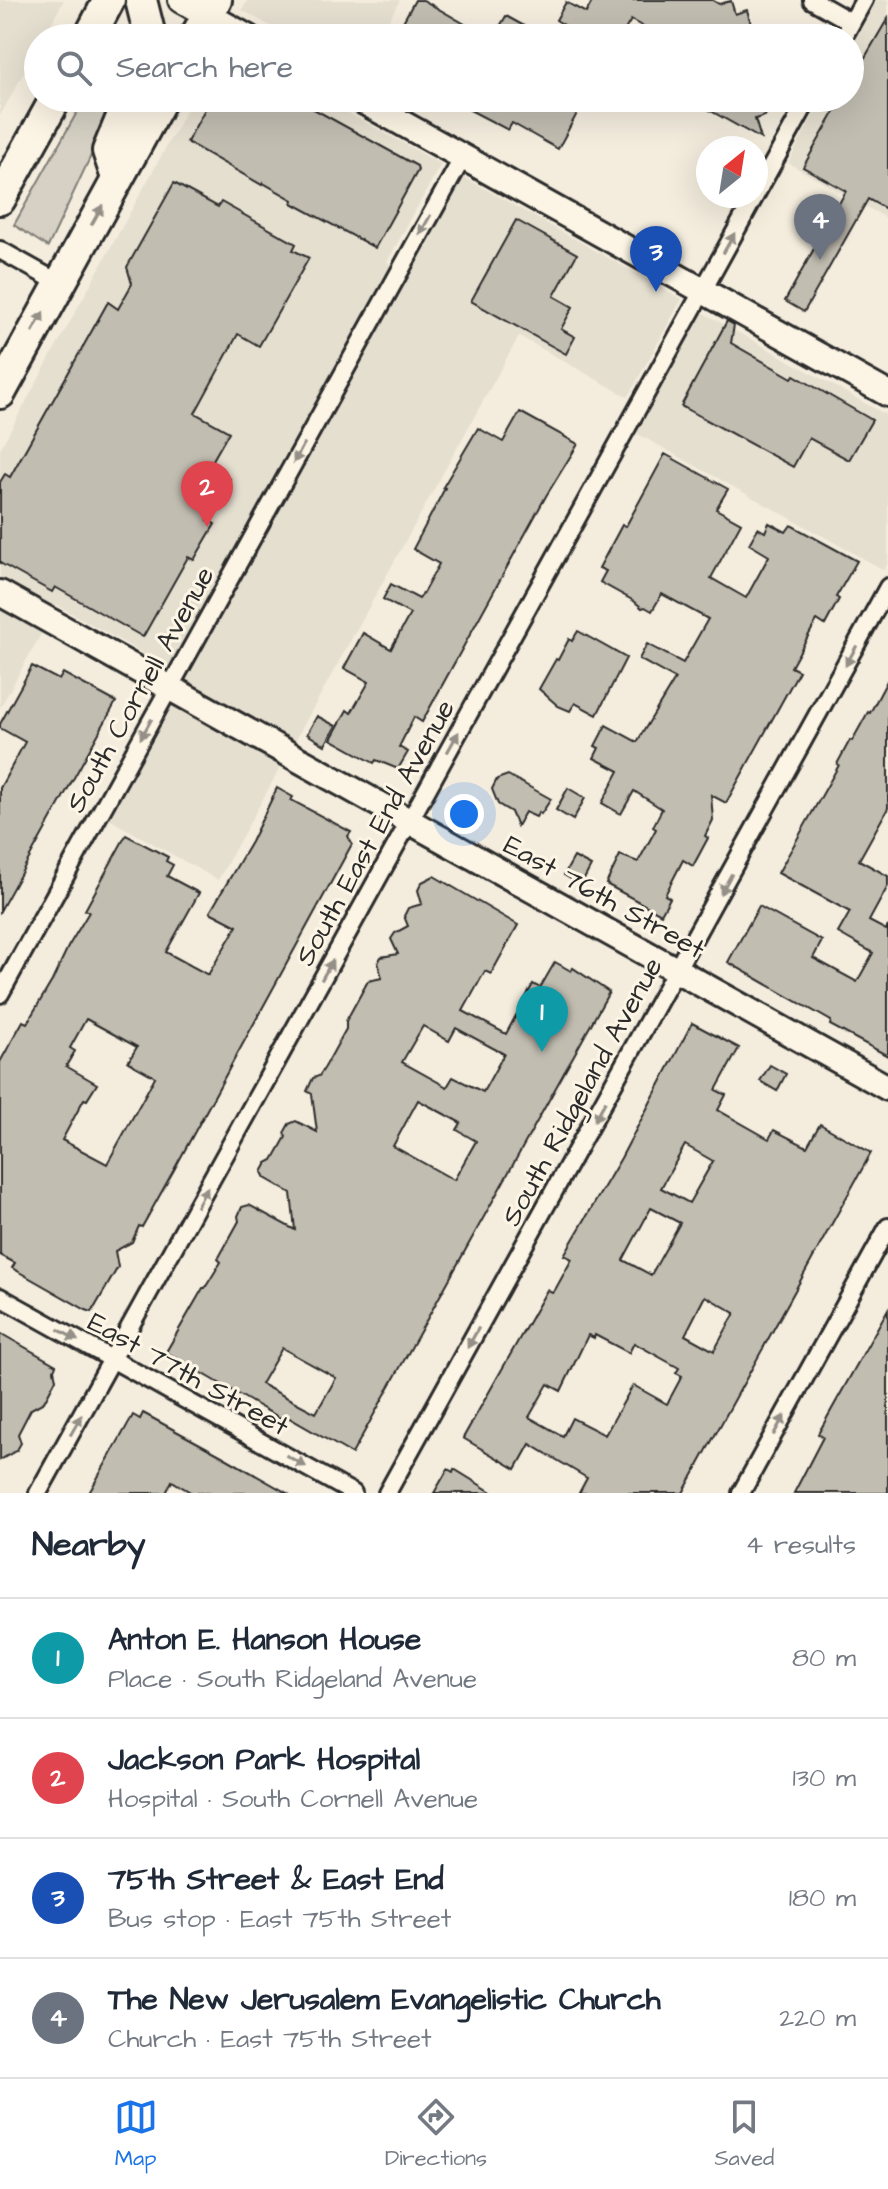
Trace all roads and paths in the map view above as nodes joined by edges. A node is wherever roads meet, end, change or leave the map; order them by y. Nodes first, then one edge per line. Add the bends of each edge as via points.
1 (109, 0) edge
2 (141, 0) edge
3 (181, 0) edge
4 (812, 0) edge
5 (864, 0) edge
6 (205, 13) edge
7 (851, 22) joint
8 (96, 24) edge
9 (147, 24) edge
10 (224, 24) edge
11 (48, 112) edge
12 (124, 112) edge
13 (154, 112) edge
14 (382, 112) edge
15 (801, 112) edge
16 (463, 157) junction
17 (768, 173) edge
18 (117, 178) junction
19 (0, 199) edge
20 (749, 208) edge
21 (0, 250) edge
22 (59, 283) junction
23 (703, 291) junction
24 (0, 393) edge
25 (888, 394) edge
26 (888, 587) edge
27 (0, 593) edge
28 (170, 687) junction
29 (410, 821) junction
30 (678, 971) junction
31 (0, 994) edge
32 (888, 1088) edge
33 (888, 1227) edge
34 (0, 1297) edge
35 (112, 1359) junction
36 (38, 1493) edge
37 (353, 1493) edge
38 (387, 1493) edge
39 (741, 1493) edge

1 - 8 highway
2 - 9 highway
3 - 6 street
4 - 7 street
5 - 7 street
6 - 10 street
11 - 19 highway
12 - 18 highway via 108,151
13 - 18 highway
14 - 16 street
15 - 17 street, South East End Avenue
16 - 23 street
16 -> 28 street, South Cornell Avenue
22 -> 18 highway
23 -> 20 street, South East End Avenue
21 - 22 street
24 -> 22 highway
23 - 25 street
29 -> 23 street, South East End Avenue
26 -> 30 street, South Ridgeland Avenue
27 - 28 street, East 76th Street
28 - 29 street, East 76th Street
28 -> 31 street, South Cornell Avenue
29 - 30 street, East 76th Street
35 -> 29 street, South East End Avenue
30 - 32 street, East 76th Street
30 -> 38 street, South Ridgeland Avenue
39 -> 33 street
34 -> 35 street, East 77th Street
36 -> 35 street, South East End Avenue
35 -> 37 street, East 77th Street

